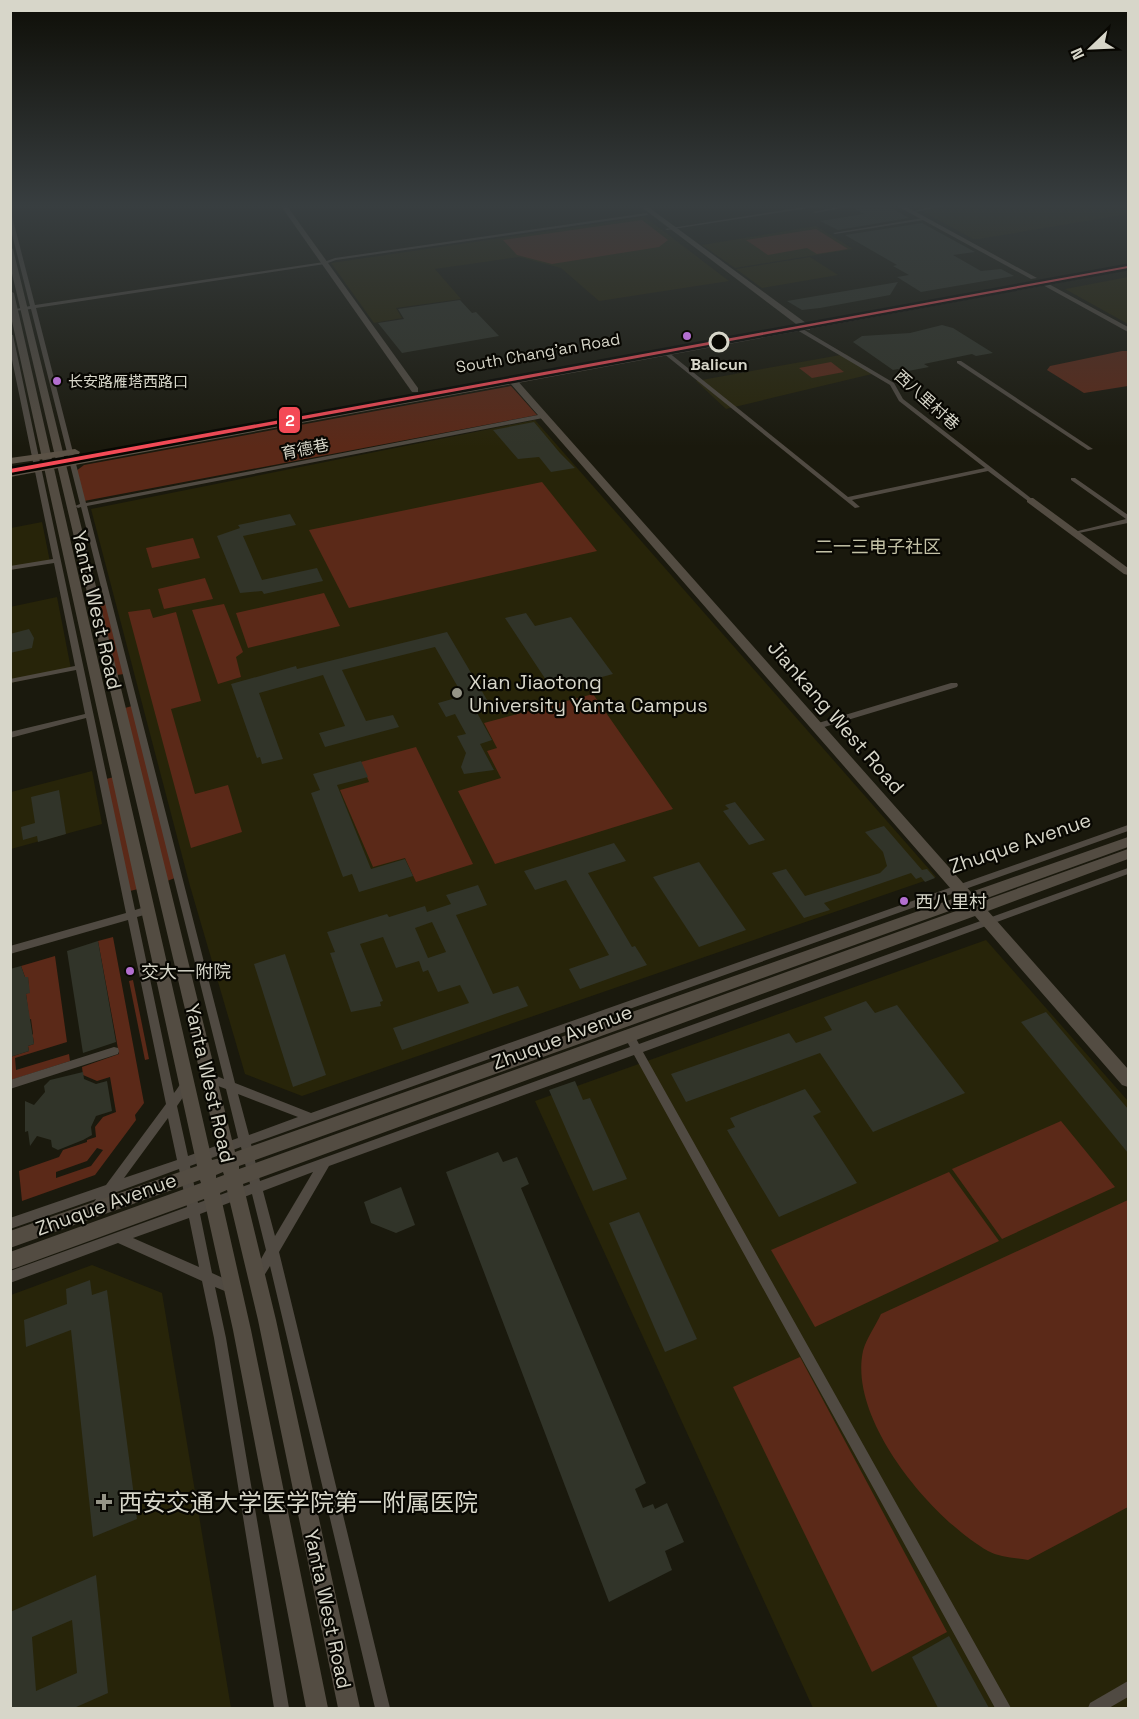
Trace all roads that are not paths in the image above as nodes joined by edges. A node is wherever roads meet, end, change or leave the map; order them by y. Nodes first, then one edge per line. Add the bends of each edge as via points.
1 (20, 286) edge
2 (25, 286) edge
3 (172, 286) edge
4 (341, 286) edge
5 (747, 286) edge
6 (992, 286) edge
7 (1030, 286) edge
8 (1047, 286) edge
9 (10, 292) edge
10 (29, 308) junction
11 (14, 310) junction
12 (799, 325) junction
13 (1128, 330) edge
14 (10, 335) edge
15 (23, 348) junction
16 (12, 349) edge
17 (666, 353) junction
18 (959, 362) dead end
19 (513, 381) junction
20 (415, 390) junction
21 (543, 416) junction
22 (1090, 449) dead end
23 (54, 460) junction
24 (10, 461) edge
25 (988, 469) junction
26 (10, 474) edge
27 (1073, 479) dead end
28 (846, 499) junction
29 (1030, 500) joint
30 (78, 506) junction
31 (857, 507) dead end
32 (1128, 519) edge
33 (1076, 534) junction
34 (57, 560) junction
35 (10, 568) edge
36 (1128, 572) edge
37 (80, 667) junction
38 (10, 681) edge
39 (954, 685) dead end
40 (90, 715) junction
41 (818, 726) junction
42 (10, 735) edge
43 (1128, 828) edge
44 (1128, 842) edge
45 (1128, 854) edge
46 (1128, 872) edge
47 (970, 897) junction
48 (148, 910) junction
49 (132, 915) junction
50 (991, 922) junction
51 (10, 950) edge
52 (628, 1035) junction
53 (637, 1050) junction
54 (114, 1051) dead end
55 (209, 1078) junction
56 (1128, 1080) edge
57 (10, 1084) edge
58 (187, 1084) junction
59 (231, 1086) junction
60 (171, 1105) junction
61 (312, 1118) junction
62 (332, 1125) junction
63 (337, 1143) junction
64 (246, 1148) junction
65 (326, 1162) junction
66 (185, 1170) junction
67 (231, 1171) junction
68 (208, 1179) junction
69 (254, 1180) junction
70 (111, 1189) junction
71 (192, 1203) junction
72 (95, 1210) junction
73 (10, 1224) edge
74 (98, 1229) junction
75 (118, 1238) junction
76 (10, 1240) edge
77 (272, 1251) junction
78 (10, 1261) edge
79 (10, 1277) edge
80 (207, 1277) junction
81 (256, 1277) junction
82 (232, 1288) junction
83 (1128, 1689) edge
84 (280, 1708) edge
85 (317, 1708) edge
86 (349, 1708) edge
87 (383, 1708) edge
88 (1003, 1708) edge
89 (1095, 1708) edge

1 - 10 main road, Yanta West Road
2 - 10 street
3 - 10 street
4 - 20 main road
5 - 12 main road
6 - 12 main road, South Chang'an Road
7 - 12 main road, South Chang'an Road
8 - 13 main road
9 - 11 main road, Yanta West Road
10 - 11 street
10 - 23 main road, Yanta West Road
11 - 15 main road, Yanta West Road
12 - 17 main road, South Chang'an Road
12 - 20 main road, South Chang'an Road
12 - 25 street, 西八里村巷 via 892,384 902,400
14 - 16 street
15 - 16 street
15 - 23 main road, Yanta West Road
16 - 23 street
17 - 19 main road, South Chang'an Road
17 - 28 street
18 - 22 street
19 - 21 main road, Jiankang West Road
19 - 23 main road, South Chang'an Road
20 - 23 main road, South Chang'an Road
21 - 30 street, 育德巷
21 - 41 main road, Jiankang West Road
23 - 24 main road
23 - 26 main road
23 - 30 main road, Yanta West Road
23 - 34 street
23 - 48 main road, Yanta West Road
25 - 28 street
25 - 29 street, 西八里村巷
27 - 32 street
28 - 31 street
29 - 33 main road
30 - 55 main road, Yanta West Road
30 - 59 street
32 - 33 street
33 - 36 main road
34 - 35 street
34 - 37 street
37 - 38 street
37 - 40 street
39 - 41 street
40 - 42 street
40 - 49 street
41 - 47 main road, Jiankang West Road
43 - 47 street, Zhuque Avenue
44 - 47 main road, Zhuque Avenue
45 - 47 main road, Zhuque Avenue
46 - 50 street, Zhuque Avenue
47 - 50 main road, Jiankang West Road
47 - 52 main road, Zhuque Avenue
47 - 61 street, Zhuque Avenue via 571,1022
47 - 62 main road, Zhuque Avenue
48 - 49 street
48 - 58 main road, Yanta West Road
49 - 51 street
49 - 60 street
50 - 53 street, Zhuque Avenue
50 - 56 main road, Jiankang West Road
52 - 53 street
52 - 63 main road, Zhuque Avenue
53 - 65 street, Zhuque Avenue
53 - 88 street
54 - 57 street
55 - 59 street
55 - 67 main road, Yanta West Road
58 - 60 street
58 - 68 main road, Yanta West Road
59 - 61 street
59 - 64 street
60 - 66 street
60 - 70 street
61 - 62 street
61 - 64 street, Zhuque Avenue
62 - 64 main road, Zhuque Avenue
63 - 65 street
63 - 69 main road, Zhuque Avenue
64 - 67 main road, Zhuque Avenue
64 - 69 street
65 - 69 street, Zhuque Avenue
65 - 77 street
66 - 68 main road, Zhuque Avenue
66 - 70 street, Zhuque Avenue
66 - 71 street
66 - 72 main road, Zhuque Avenue
67 - 68 main road, Zhuque Avenue
67 - 68 street, Zhuque Avenue
67 - 69 main road, Zhuque Avenue
67 - 81 main road, Yanta West Road
68 - 71 main road, Zhuque Avenue
68 - 82 main road, Yanta West Road
69 - 77 street
70 - 72 street
70 - 73 street, Zhuque Avenue
71 - 74 main road, Zhuque Avenue
71 - 75 street, Zhuque Avenue
71 - 80 street
72 - 76 main road, Zhuque Avenue
74 - 75 street
74 - 78 main road, Zhuque Avenue
75 - 79 street, Zhuque Avenue
75 - 80 street
77 - 81 street
77 - 87 street
80 - 82 street
80 - 84 street
81 - 86 main road, Yanta West Road
82 - 85 main road, Yanta West Road
83 - 89 street

